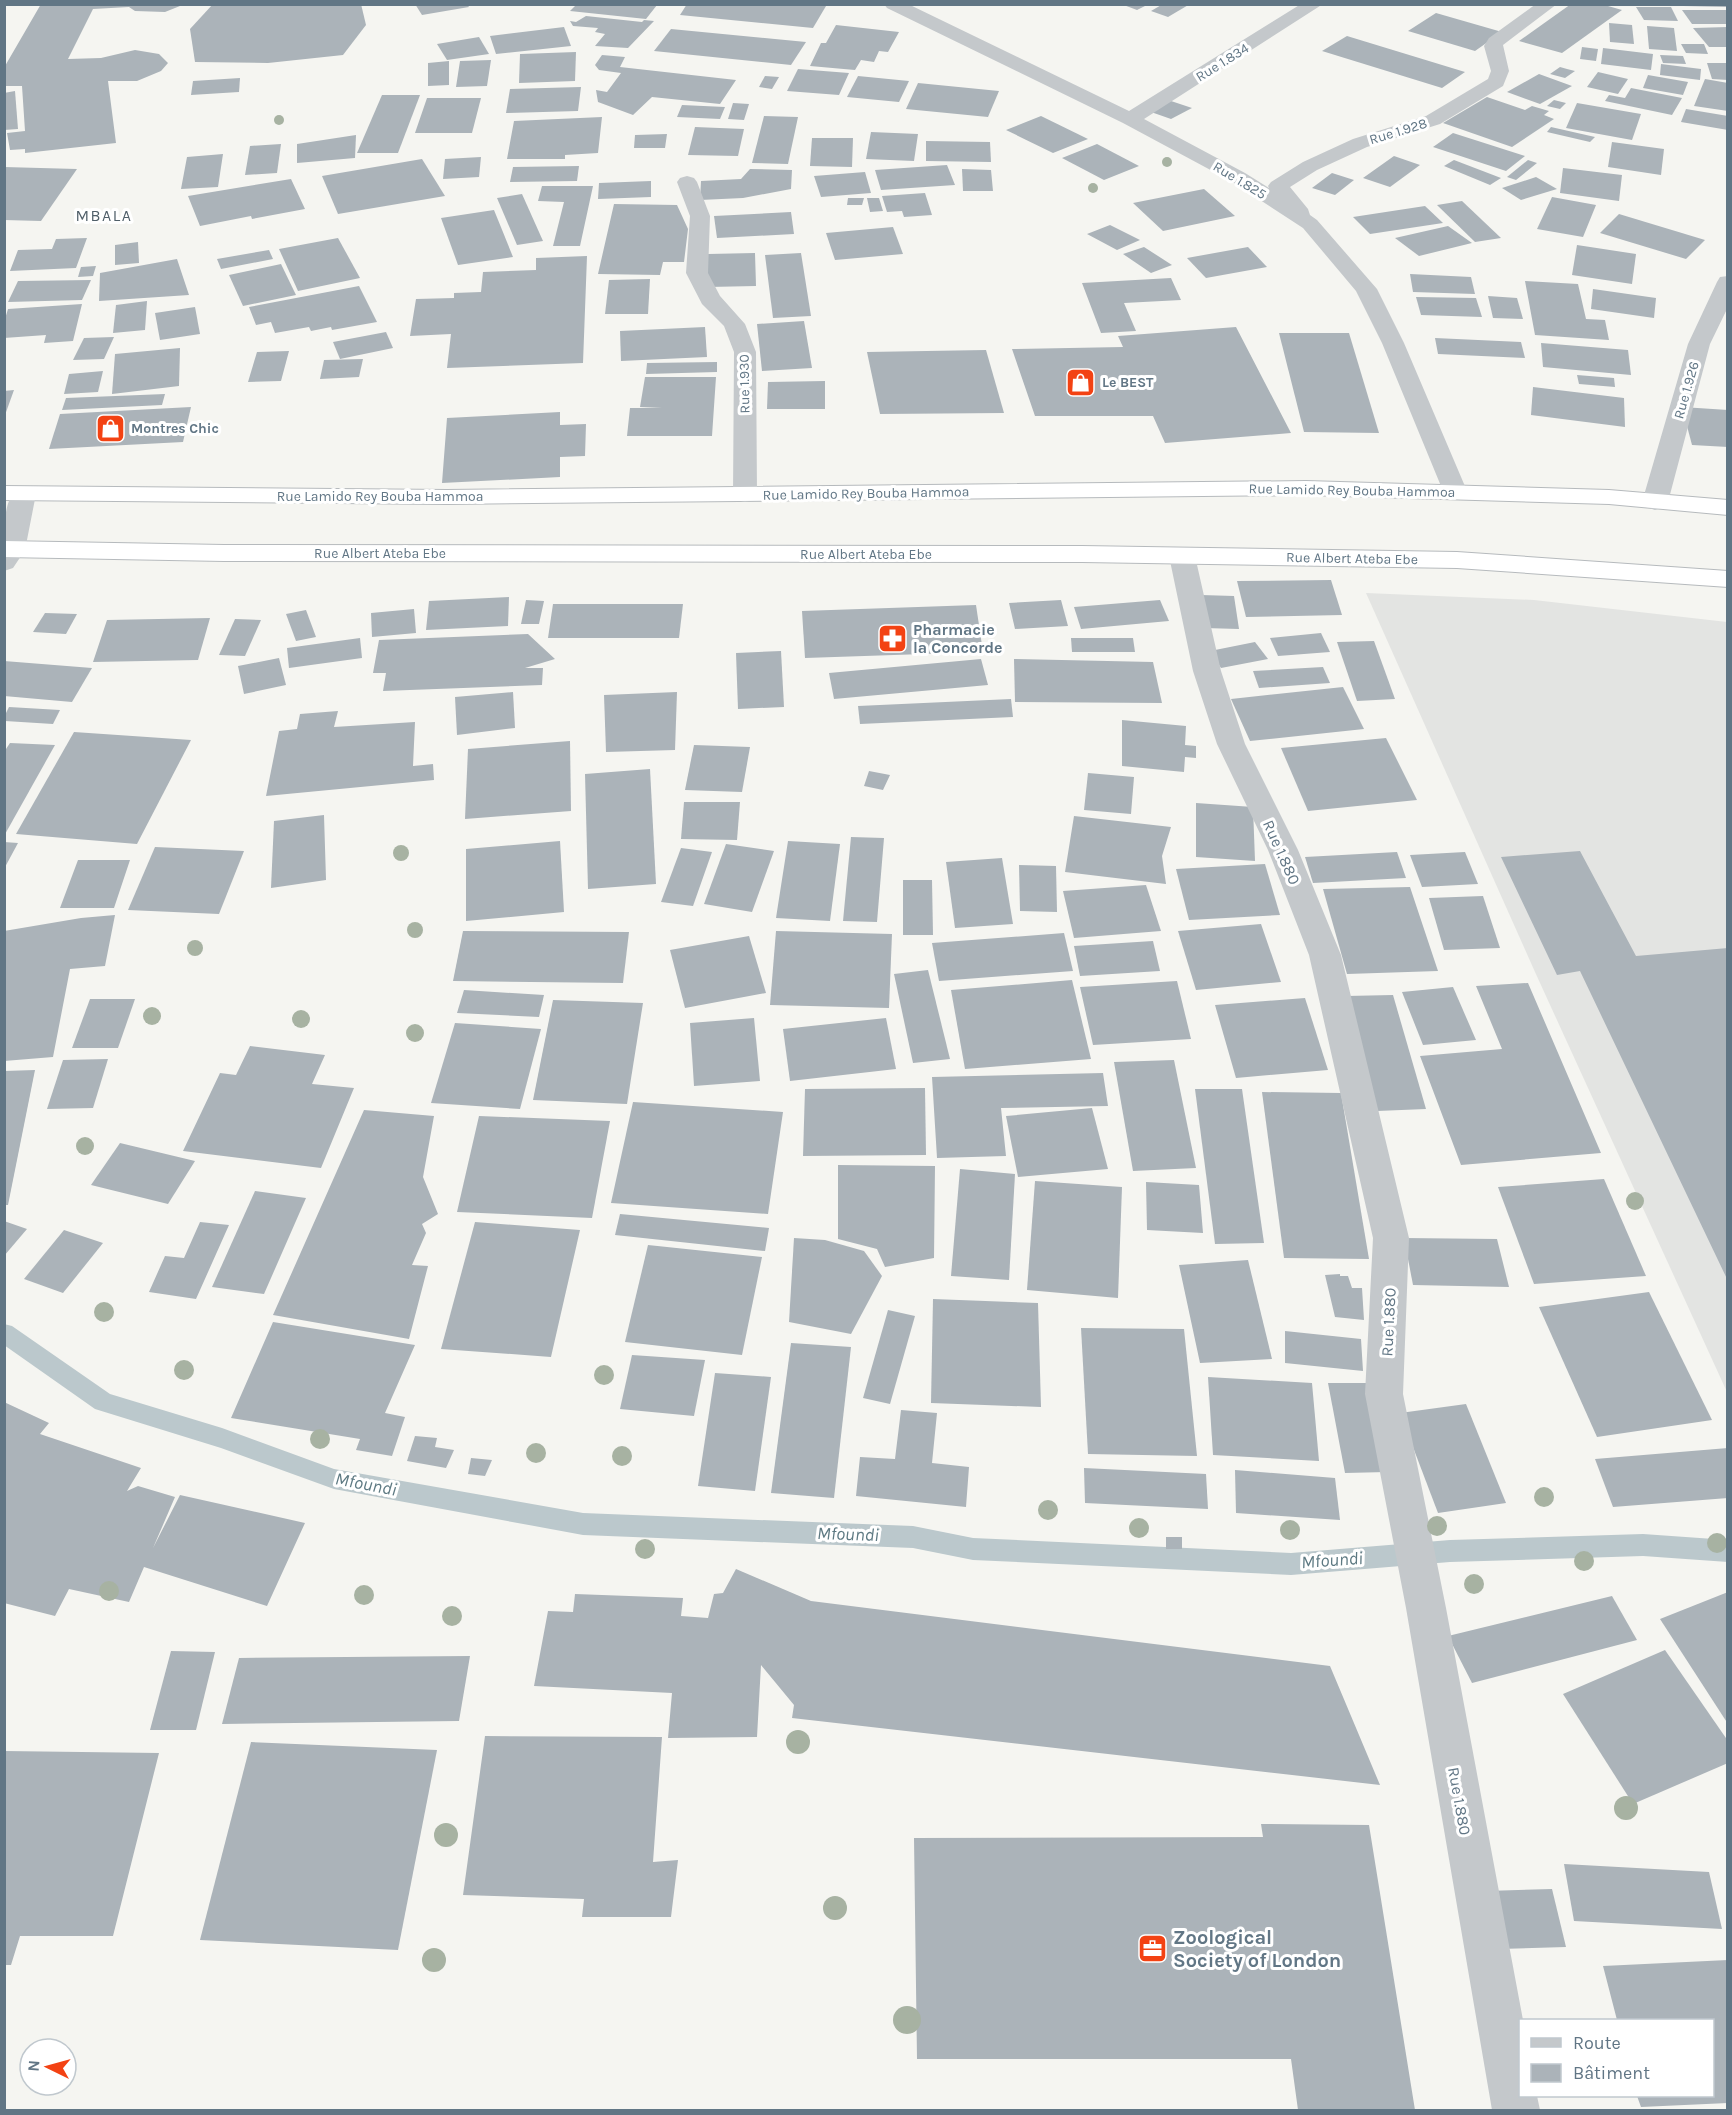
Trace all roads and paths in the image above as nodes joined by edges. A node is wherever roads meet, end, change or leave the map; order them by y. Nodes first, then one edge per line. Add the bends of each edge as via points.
1 (893, 4) edge
2 (1314, 4) edge
3 (1548, 4) edge
4 (1130, 119) junction
5 (687, 182) dead end
6 (1310, 224) junction
7 (1728, 282) edge
8 (1455, 491) junction
9 (14, 494) edge
10 (745, 495) junction
11 (1655, 502) junction
12 (1728, 508) edge
13 (7, 554) edge
14 (1182, 555) junction
15 (1728, 579) edge
16 (1515, 2110) edge

1 - 4 street, Rue 1.825
2 - 4 street, Rue 1.834
3 - 6 street, Rue 1.928 via 1495,42 1500,71 1496,82 1433,120 1360,143 1278,186
4 - 6 street, Rue 1.825 via 1238,177
5 - 10 street, Rue 1.930 via 700,216 697,273 710,299 734,324 745,352
6 - 8 street, Rue 1.825 via 1366,289
7 - 11 street, Rue 1.926 via 1699,344
8 - 10 highway, Rue Lamido Rey Bouba Hammoa via 1306,488
8 - 11 highway, Rue Lamido Rey Bouba Hammoa
9 - 10 highway, Rue Lamido Rey Bouba Hammoa
9 - 13 street
11 - 12 highway, Rue Lamido Rey Bouba Hammoa
13 - 14 highway, Rue Albert Ateba Ebe
14 - 15 highway, Rue Albert Ateba Ebe via 1457,560
14 - 16 street, Rue 1.880 via 1207,671 1231,744 1283,850 1325,956 1391,1238 1384,1394

